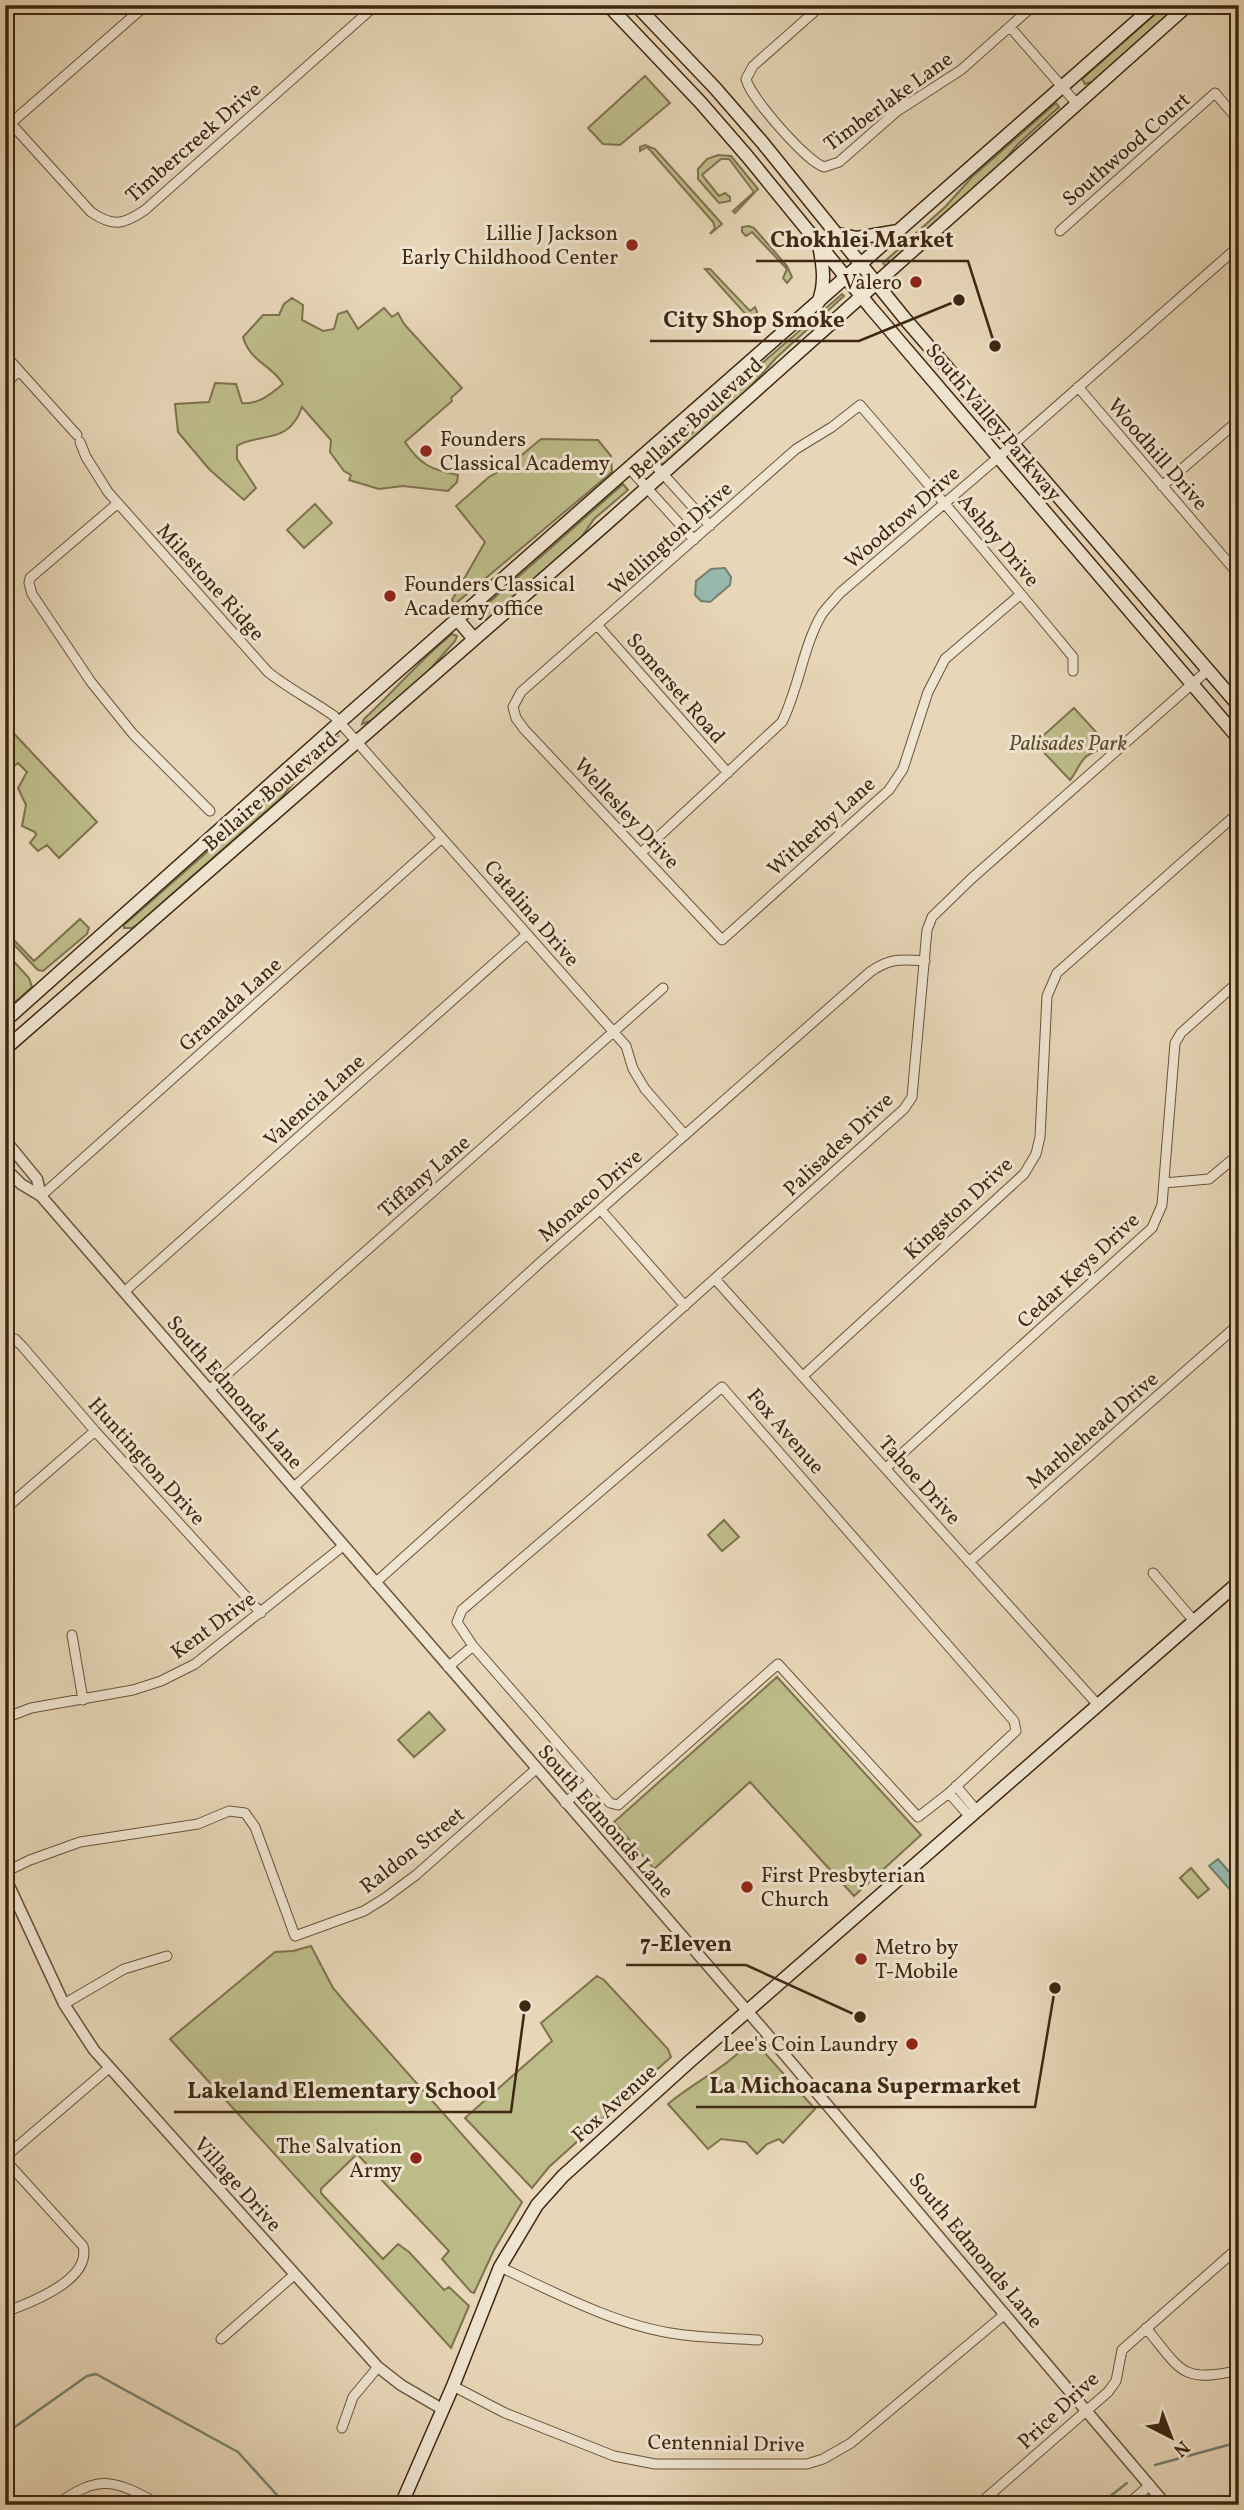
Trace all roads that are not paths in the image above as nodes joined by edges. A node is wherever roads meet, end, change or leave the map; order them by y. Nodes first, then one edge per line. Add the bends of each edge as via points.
1 (146, 5) edge
2 (376, 5) edge
3 (608, 5) edge
4 (636, 5) edge
5 (822, 5) edge
6 (1034, 5) edge
7 (1156, 5) edge
8 (1188, 5) edge
9 (1010, 27) junction
10 (1062, 87) junction
11 (1077, 104) junction
12 (8, 120) edge
13 (1239, 121) edge
14 (901, 230) junction
15 (1060, 231) dead end
16 (838, 234) junction
17 (819, 242) junction
18 (1239, 246) edge
19 (863, 265) junction
20 (848, 278) junction
21 (877, 283) junction
22 (862, 296) junction
23 (817, 305) junction
24 (5, 355) edge
25 (19, 371) junction
26 (5, 384) edge
27 (1078, 387) junction
28 (860, 405) joint
29 (1239, 420) edge
30 (1015, 443) junction
31 (645, 454) junction
32 (998, 456) junction
33 (629, 468) junction
34 (663, 474) junction
35 (1162, 486) junction
36 (646, 488) junction
37 (945, 502) junction
38 (118, 503) junction
39 (710, 526) junction
40 (694, 540) junction
41 (1239, 575) edge
42 (1021, 594) junction
43 (457, 619) junction
44 (598, 626) junction
45 (474, 639) junction
46 (1208, 670) junction
47 (1073, 671) dead end
48 (1191, 683) junction
49 (1239, 706) edge
50 (513, 707) joint
51 (340, 722) junction
52 (1239, 739) edge
53 (356, 741) junction
54 (728, 773) junction
55 (210, 811) dead end
56 (1239, 812) edge
57 (442, 838) junction
58 (640, 853) junction
59 (107, 930) junction
60 (527, 934) junction
61 (722, 940) joint
62 (122, 946) junction
63 (925, 961) junction
64 (1239, 981) edge
65 (663, 988) dead end
66 (5, 1021) edge
67 (613, 1032) junction
68 (5, 1049) edge
69 (685, 1135) junction
70 (5, 1140) edge
71 (1239, 1154) edge
72 (5, 1168) edge
73 (1164, 1183) junction
74 (41, 1196) junction
75 (601, 1210) junction
76 (715, 1279) junction
77 (124, 1292) junction
78 (685, 1306) junction
79 (1239, 1324) edge
80 (5, 1340) edge
81 (803, 1376) junction
82 (209, 1390) junction
83 (95, 1431) junction
84 (886, 1468) junction
85 (293, 1488) junction
86 (5, 1509) edge
87 (343, 1546) junction
88 (969, 1562) junction
89 (1153, 1573) dead end
90 (1239, 1582) edge
91 (375, 1583) junction
92 (261, 1613) junction
93 (1194, 1621) junction
94 (72, 1635) dead end
95 (473, 1646) junction
96 (448, 1667) junction
97 (83, 1700) junction
98 (1098, 1705) junction
99 (5, 1718) edge
100 (536, 1769) junction
101 (590, 1782) junction
102 (952, 1789) junction
103 (565, 1803) junction
104 (973, 1814) junction
105 (5, 1875) edge
106 (167, 1956) dead end
107 (64, 2004) junction
108 (747, 2012) junction
109 (109, 2068) junction
110 (5, 2158) edge
111 (1239, 2247) edge
112 (500, 2267) junction
113 (294, 2275) junction
114 (5, 2312) edge
115 (1005, 2314) junction
116 (1146, 2328) junction
117 (221, 2339) dead end
118 (758, 2340) dead end
119 (378, 2367) junction
120 (1239, 2370) edge
121 (453, 2386) junction
122 (442, 2409) junction
123 (1087, 2411) junction
124 (341, 2428) dead end
125 (1150, 2485) junction
126 (56, 2505) edge
127 (160, 2505) edge
128 (402, 2505) edge
129 (978, 2505) edge
130 (1127, 2505) edge
131 (1166, 2505) edge

1 - 12 street
2 - 12 street, Timbercreek Drive via 145,211 127,222 105,221 91,212
3 - 17 main road, South Valley Parkway via 701,103
4 - 16 main road, South Valley Parkway via 715,88
5 - 9 street, Timberlake Lane via 754,66 746,79 752,94 810,160 824,167 839,162 896,112 961,70
6 - 9 street, Timberlake Lane
7 - 10 main road, Bellaire Boulevard
8 - 11 main road, Bellaire Boulevard
9 - 10 street
10 - 11 street
10 - 14 main road, Bellaire Boulevard
11 - 21 main road, Bellaire Boulevard
13 - 15 street, Southwood Court via 1215,93
14 - 16 main road via 862,237
14 - 19 main road, Bellaire Boulevard
16 - 19 main road, South Valley Parkway
17 - 20 main road, South Valley Parkway
17 - 23 main road via 824,272
18 - 27 street, Woodrow Drive
19 - 20 main road, Bellaire Boulevard
19 - 21 main road, South Valley Parkway
20 - 22 main road, South Valley Parkway
20 - 23 main road, Bellaire Boulevard
21 - 22 main road, Bellaire Boulevard
21 - 30 main road, South Valley Parkway
22 - 32 main road, South Valley Parkway
22 - 34 main road, Bellaire Boulevard
23 - 31 main road, Bellaire Boulevard
24 - 25 street, Milestone Ridge
25 - 26 street
25 - 38 street, Milestone Ridge via 78,438 91,466
27 - 30 street, Woodrow Drive
27 - 35 street, Woodhill Drive
28 - 37 street, Ashby Drive
28 - 39 street, Wellington Drive via 796,449
29 - 35 street
30 - 32 street, Woodrow Drive
30 - 46 main road, South Valley Parkway
31 - 33 main road, Bellaire Boulevard
31 - 34 street
32 - 37 street, Woodrow Drive
32 - 48 main road, South Valley Parkway
33 - 36 street
33 - 43 main road, Bellaire Boulevard
34 - 36 main road, Bellaire Boulevard
34 - 39 street
35 - 41 street, Woodhill Drive
36 - 40 street
36 - 45 main road, Bellaire Boulevard
37 - 42 street, Ashby Drive
37 - 54 street, Woodrow Drive via 822,614 782,722
38 - 51 street, Milestone Ridge via 268,672
38 - 55 street via 30,578 32,594 91,682 133,734
39 - 40 street, Wellington Drive
40 - 44 street, Wellington Drive
42 - 47 street, Ashby Drive via 1073,657
42 - 61 street, Witherby Lane via 945,659 928,692 903,769 889,790
43 - 45 main road
43 - 51 main road, Bellaire Boulevard
44 - 50 street, Wellington Drive via 521,692
44 - 54 street, Somerset Road
45 - 53 main road, Bellaire Boulevard
46 - 48 street, Palisades Drive
46 - 49 main road, South Valley Parkway
48 - 52 main road, South Valley Parkway
48 - 63 street, Palisades Drive via 932,917
50 - 58 street, Wellesley Drive via 524,729
51 - 53 street, Catalina Drive
51 - 59 main road, Bellaire Boulevard
53 - 57 street, Catalina Drive
53 - 62 main road, Bellaire Boulevard
54 - 58 street, Woodrow Drive
56 - 81 street, Kingston Drive via 1057,973 1047,996 1040,1137 1024,1174
57 - 60 street, Catalina Drive
57 - 74 street, Granada Lane
58 - 61 street, Wellesley Drive
59 - 62 main road
59 - 66 main road, Bellaire Boulevard
60 - 67 street, Catalina Drive
60 - 77 street, Valencia Lane
62 - 68 main road, Bellaire Boulevard
63 - 69 street, Monaco Drive via 884,962
63 - 76 street, Palisades Drive via 912,1097 884,1129
64 - 73 street, Cedar Keys Drive via 1175,1043
65 - 67 street, Tiffany Lane
67 - 69 street, Catalina Drive via 626,1046 645,1089
67 - 82 street, Tiffany Lane
69 - 75 street, Monaco Drive
70 - 74 street, South Edmonds Lane via 37,1179
71 - 73 street via 1209,1179
72 - 74 street, South Edmonds Lane
73 - 84 street, Cedar Keys Drive via 1162,1206 1152,1228
74 - 77 street, South Edmonds Lane
75 - 78 street
75 - 85 street, Monaco Drive
76 - 78 street, Palisades Drive
76 - 81 street, Tahoe Drive
77 - 82 street, South Edmonds Lane
78 - 91 street, Palisades Drive
79 - 88 street, Marblehead Drive
80 - 83 street, Huntington Drive via 15,1339 22,1346
81 - 84 street, Tahoe Drive
82 - 85 street, South Edmonds Lane
83 - 86 street
83 - 92 street, Huntington Drive
84 - 88 street, Tahoe Drive
85 - 87 street, South Edmonds Lane
87 - 91 street, South Edmonds Lane
87 - 92 street, Kent Drive
88 - 98 street, Tahoe Drive
89 - 93 street
90 - 93 main road, Fox Avenue
91 - 96 street, South Edmonds Lane
92 - 97 street, Kent Drive via 195,1664 161,1681
93 - 98 main road, Fox Avenue
94 - 97 street
95 - 96 street
95 - 101 street, Fox Avenue
95 - 102 street, Fox Avenue via 457,1622 462,1610 722,1387 1014,1721 1016,1731
96 - 100 street, South Edmonds Lane
97 - 99 street, Kent Drive via 31,1708
98 - 104 main road, Fox Avenue
100 - 103 street, South Edmonds Lane
100 - 105 street, Raldon Street via 385,1898 364,1911 295,1936 255,1827 245,1813 229,1811 198,1824 80,1842 30,1860
101 - 102 street, Fox Avenue via 610,1803 618,1805 778,1664 918,1817
101 - 103 street
102 - 104 street
103 - 108 street, South Edmonds Lane
104 - 108 main road, Fox Avenue
105 - 107 street, Village Drive
106 - 107 street via 124,1969
107 - 109 street, Village Drive
108 - 112 main road, Fox Avenue via 563,2176 537,2205
108 - 115 street, South Edmonds Lane
109 - 110 street
109 - 113 street, Village Drive
110 - 114 street via 86,2255 80,2270 56,2290
111 - 116 street, Price Drive
112 - 118 street via 624,2320 675,2334
112 - 121 main road, Fox Avenue
113 - 117 street
113 - 119 street, Village Drive
115 - 121 street, Centennial Drive via 851,2443 807,2465 655,2464 614,2456 505,2413
115 - 123 street, South Edmonds Lane
116 - 120 street via 1190,2375
116 - 123 street, Price Drive via 1122,2350 1115,2381
119 - 122 street, Village Drive
119 - 124 street via 353,2397
121 - 122 main road, Fox Avenue
122 - 128 main road, Fox Avenue
123 - 125 street, South Edmonds Lane
123 - 129 street, Price Drive
125 - 130 street
125 - 131 street, South Edmonds Lane
126 - 127 street via 86,2486 107,2482

